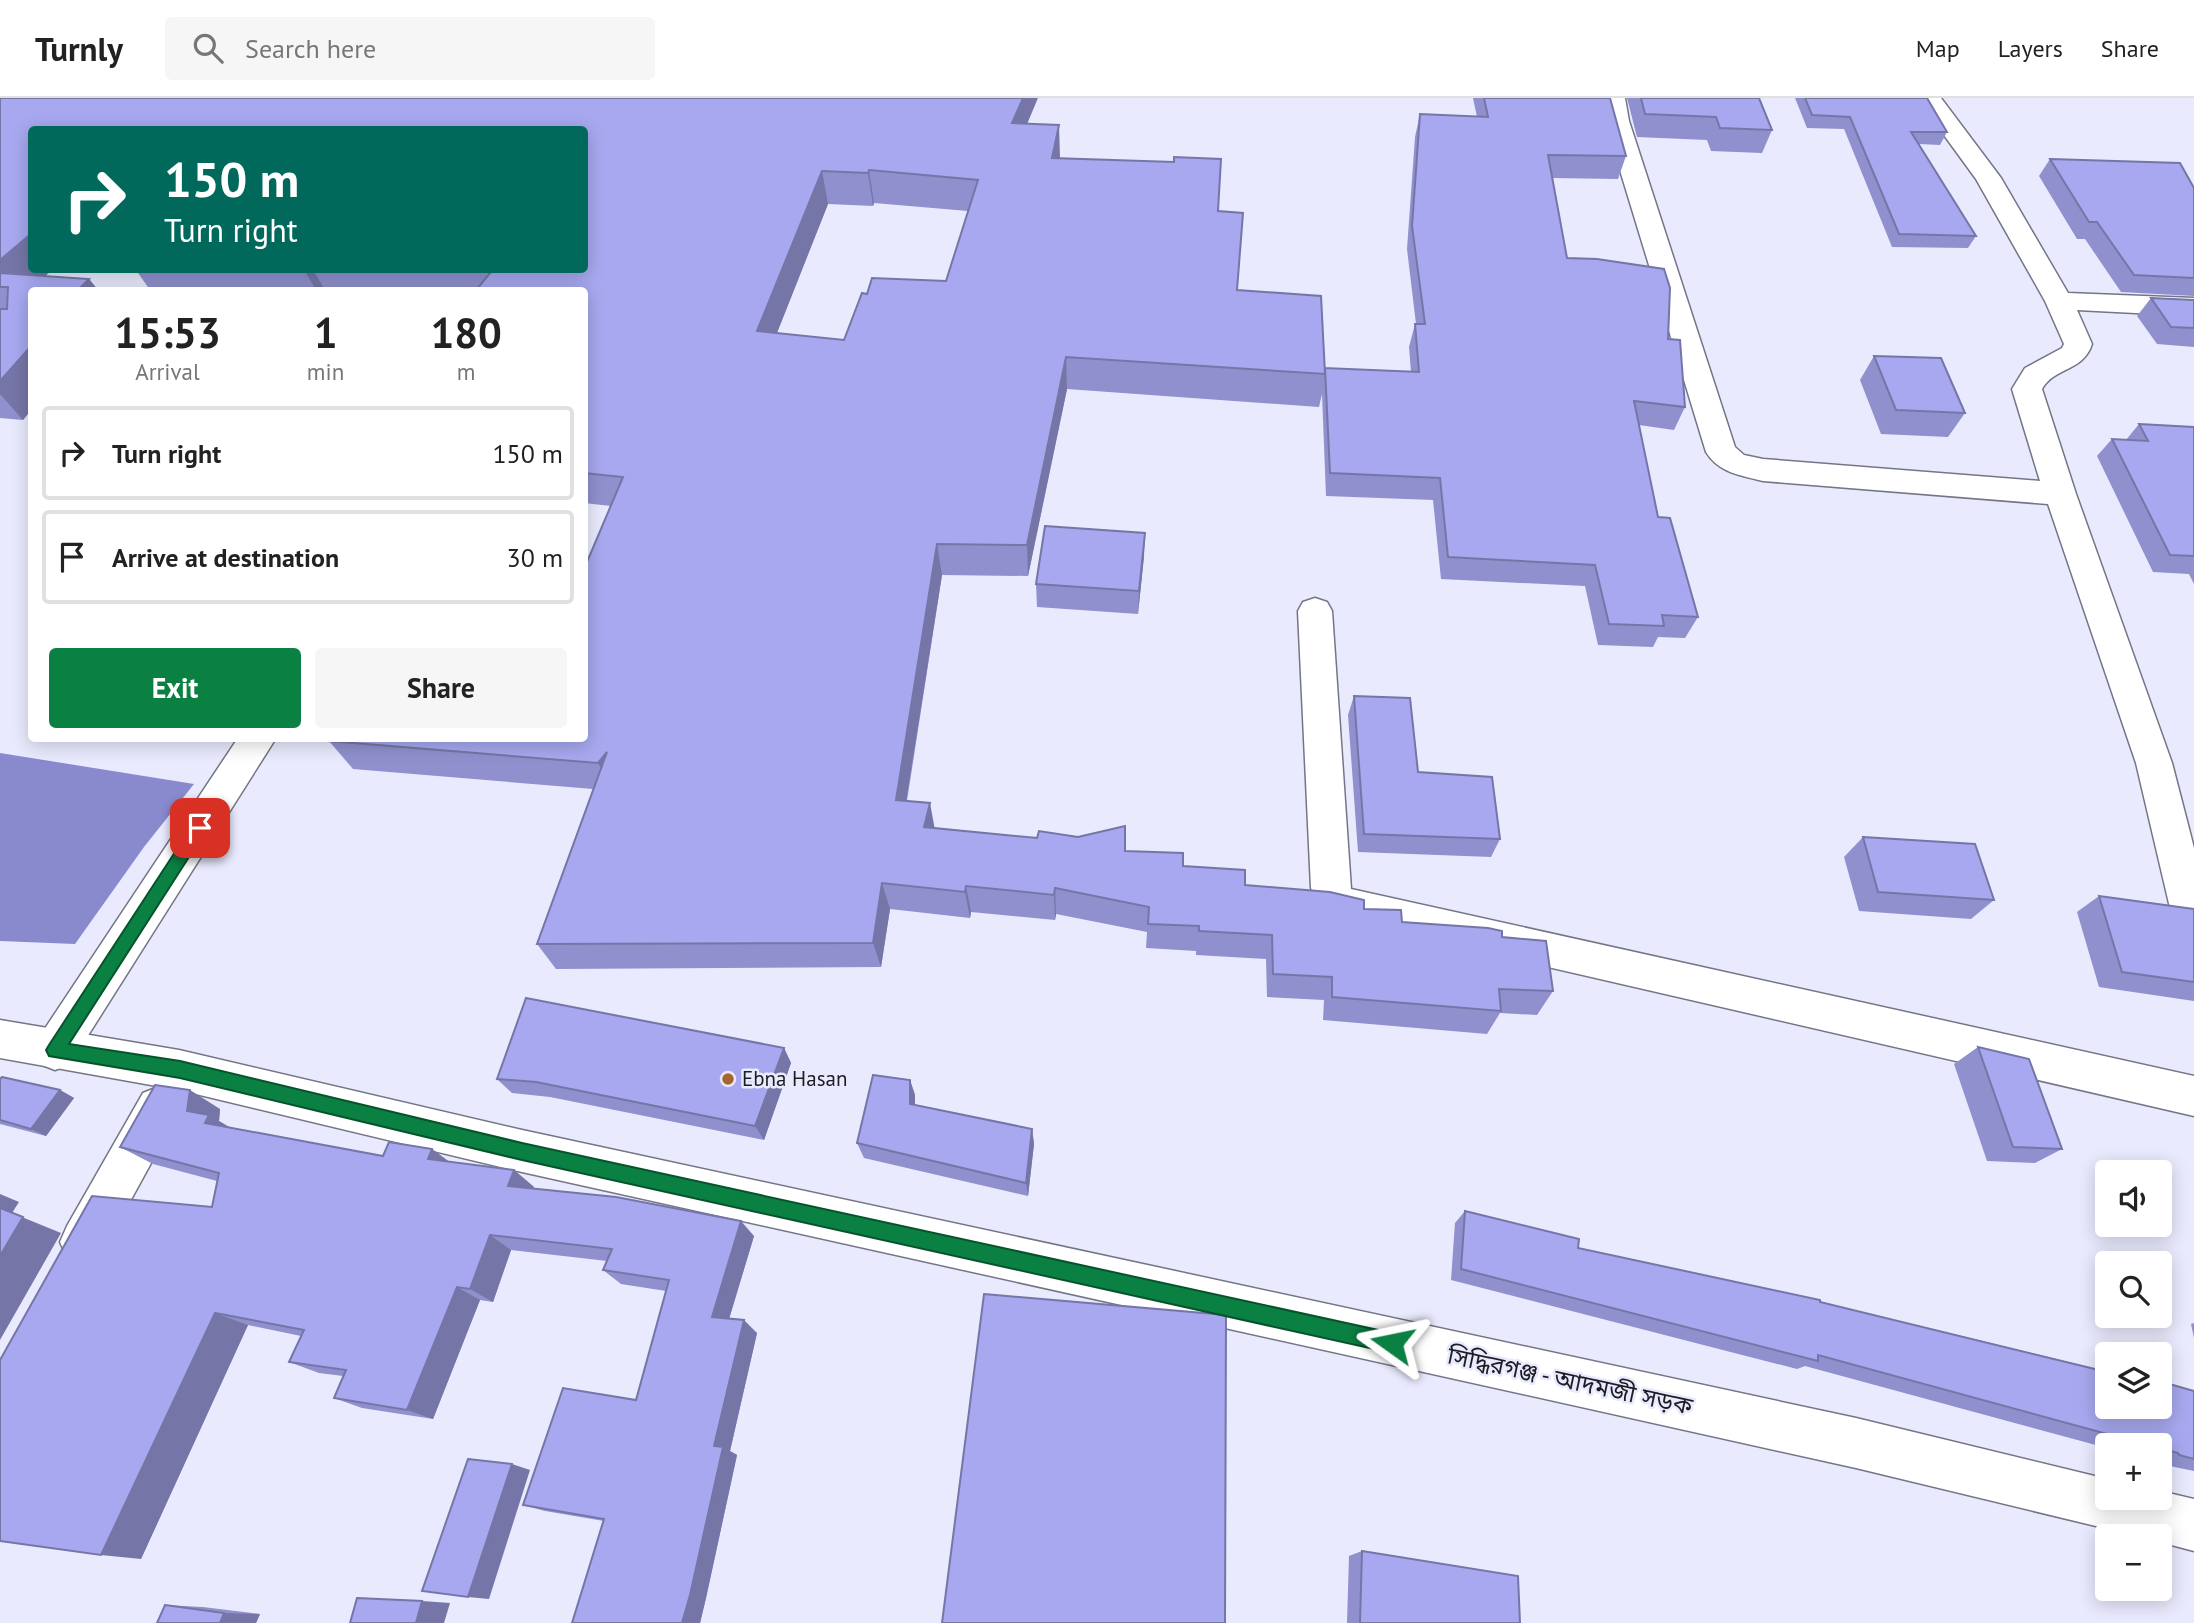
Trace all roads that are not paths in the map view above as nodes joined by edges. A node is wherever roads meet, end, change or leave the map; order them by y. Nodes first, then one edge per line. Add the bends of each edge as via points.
1 (1612, 98) edge
2 (1929, 98) edge
3 (2059, 301) junction
4 (2194, 307) edge
5 (2060, 494) junction
6 (1315, 611) dead end
7 (255, 742) edge
8 (2194, 925) edge
9 (0, 1039) edge
10 (55, 1050) junction
11 (180, 1070) junction
12 (2194, 1096) edge
13 (66, 1272) edge
14 (2194, 1525) edge

1 - 5 street via 1721,452 1734,463 1763,470
2 - 3 street via 1988,178
3 - 4 street
3 - 5 street via 2078,344 2075,353 2035,375 2027,389
5 - 8 street via 2154,763
6 - 12 street via 1331,888 1337,903
7 - 10 street
9 - 10 street, সিদ্ধিরগঞ্জ - আদমজী সড়ক
10 - 11 street, সিদ্ধিরগঞ্জ - আদমজী সড়ক
11 - 13 street
11 - 14 street, সিদ্ধিরগঞ্জ - আদমজী সড়ক via 535,1154 1856,1443

